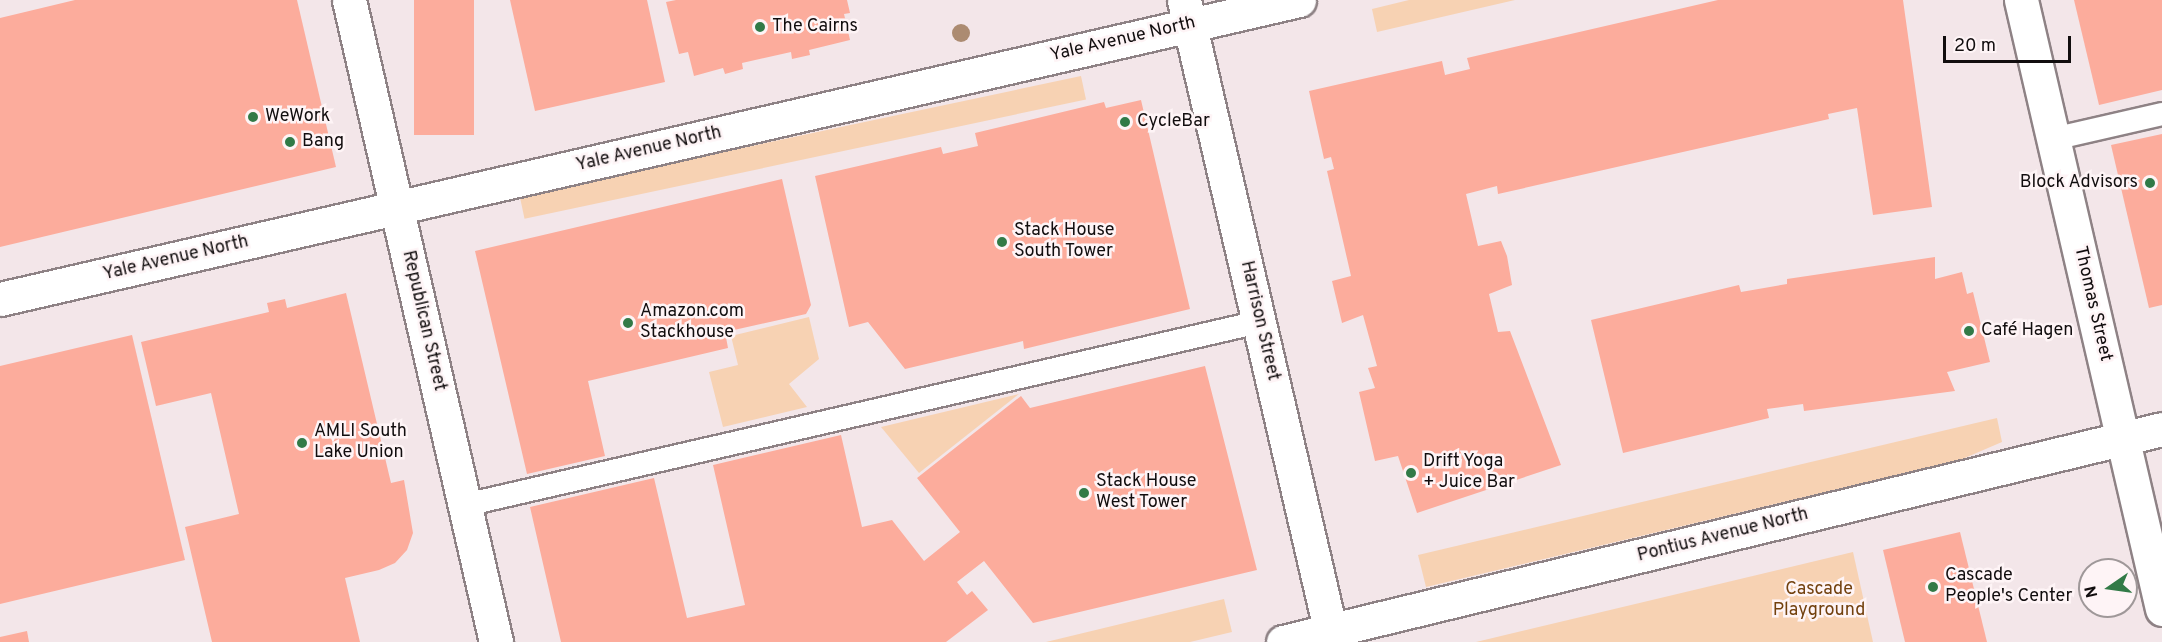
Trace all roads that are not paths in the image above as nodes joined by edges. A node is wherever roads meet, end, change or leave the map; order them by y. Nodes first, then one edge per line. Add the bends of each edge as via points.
1 (349, 0) edge
2 (1299, 0) edge
3 (2021, 0) edge
4 (1187, 12) edge
5 (2162, 114) edge
6 (2054, 139) junction
7 (397, 208) junction
8 (0, 299) edge
9 (1259, 322) junction
10 (2162, 429) edge
11 (2122, 438) junction
12 (465, 505) junction
13 (2162, 609) edge
14 (1332, 636) edge
15 (496, 642) edge
16 (1283, 642) edge

1 - 7 street, Republican Street
2 - 4 street, Yale Avenue North
3 - 6 street, Thomas Street
4 - 7 street, Yale Avenue North
4 - 9 street, Harrison Street
5 - 6 lane
6 - 11 street, Thomas Street
7 - 8 street, Yale Avenue North
7 - 12 street, Republican Street
9 - 12 lane
9 - 14 street, Harrison Street
10 - 11 street, Pontius Avenue North
11 - 13 street, Thomas Street
11 - 14 street, Pontius Avenue North
12 - 15 street, Republican Street
14 - 16 street, Pontius Avenue North

